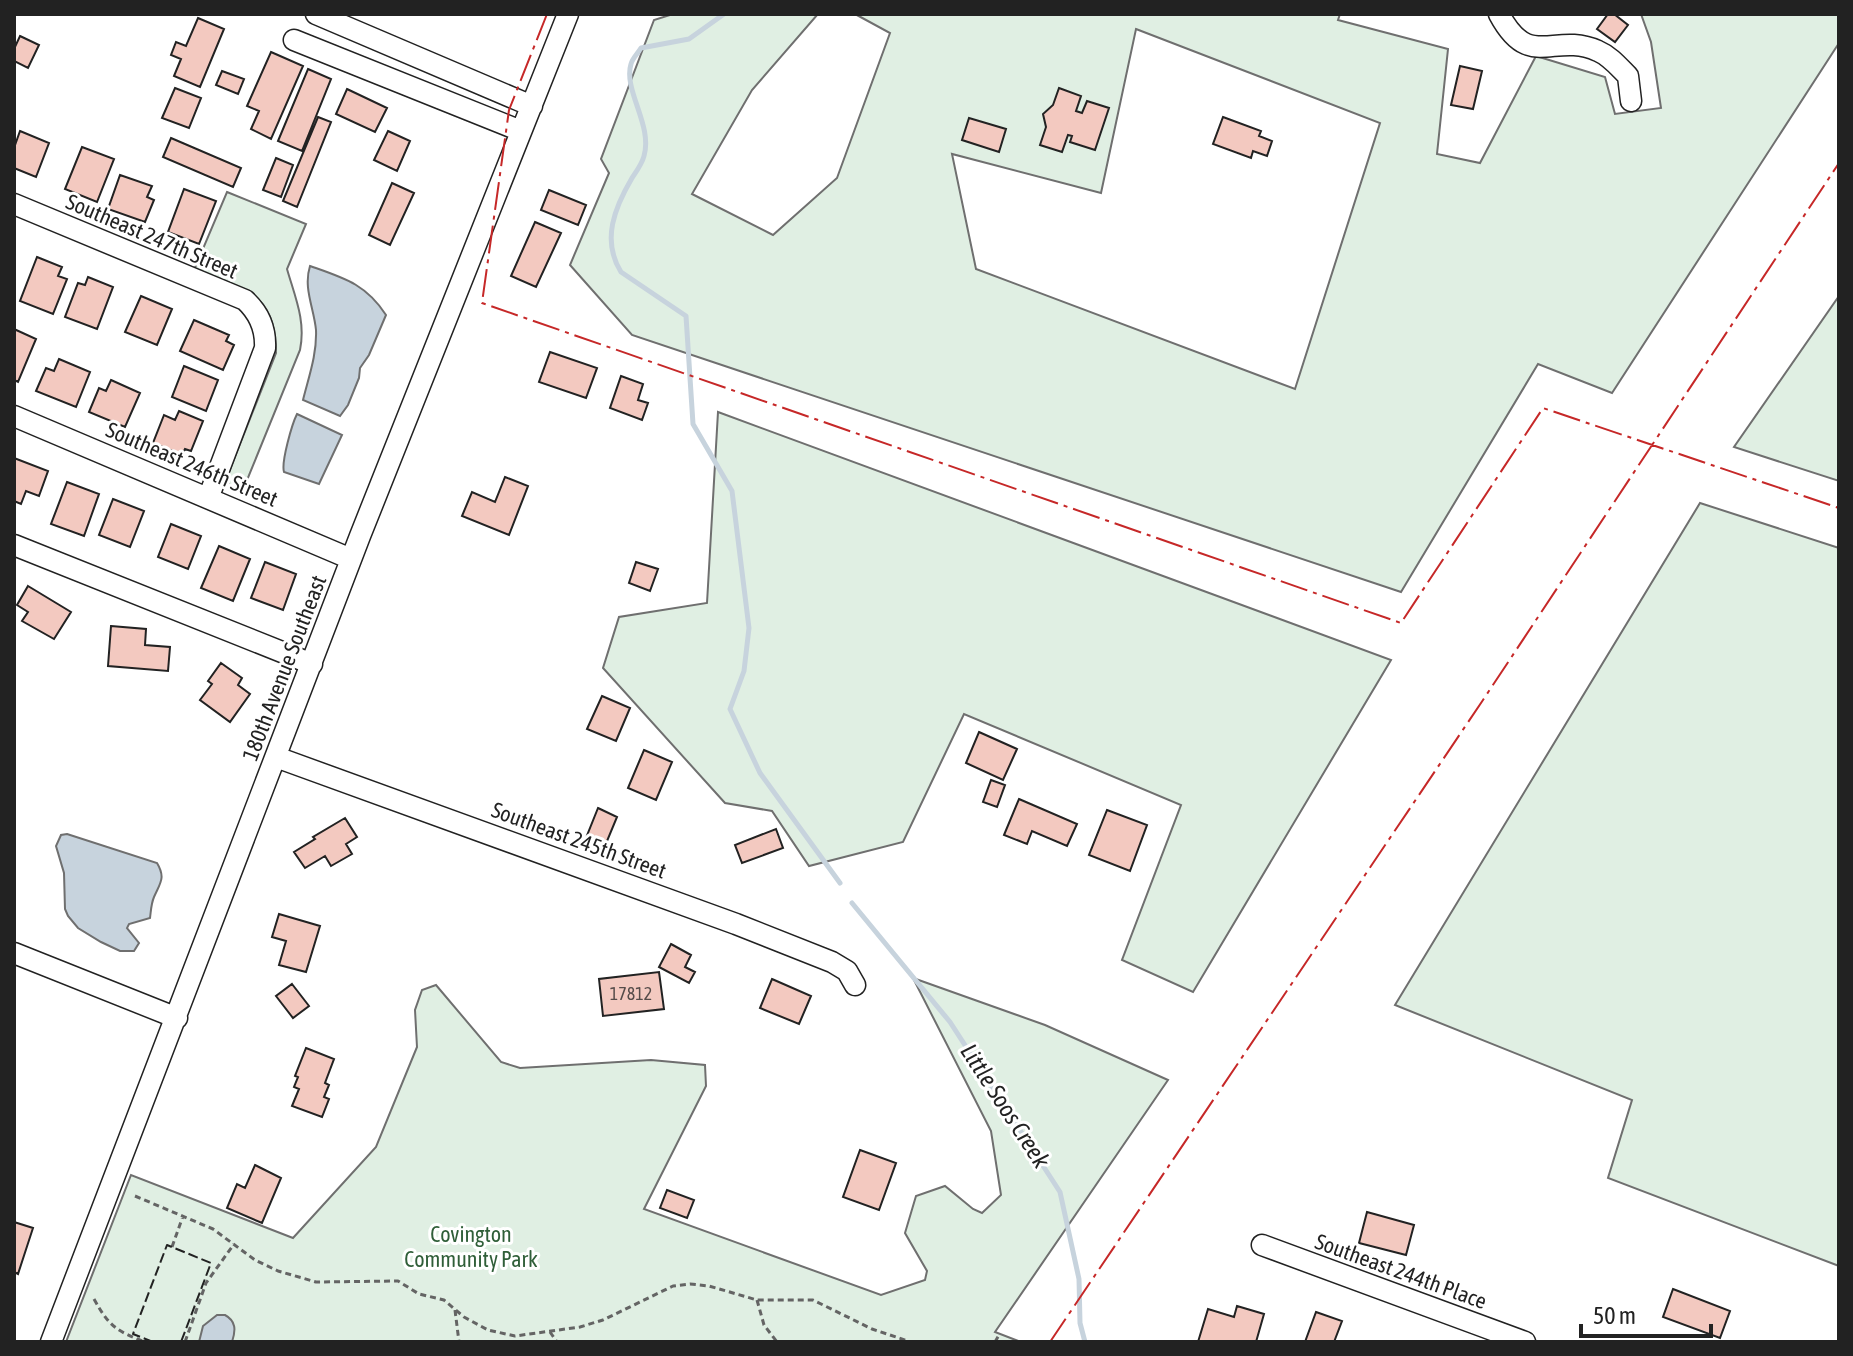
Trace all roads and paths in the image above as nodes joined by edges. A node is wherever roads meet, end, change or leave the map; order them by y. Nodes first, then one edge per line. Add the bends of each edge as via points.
1 (316, 14) edge
2 (568, 14) edge
3 (1499, 14) edge
4 (294, 40) dead end
5 (1631, 101) dead end
6 (532, 106) junction
7 (521, 131) junction
8 (14, 204) edge
9 (14, 416) edge
10 (209, 496) junction
11 (14, 545) edge
12 (351, 559) junction
13 (312, 664) junction
14 (276, 757) junction
15 (14, 953) edge
16 (855, 985) dead end
17 (177, 1018) junction
18 (135, 1196) dead end
19 (183, 1216) junction
20 (234, 1244) junction
21 (1262, 1245) dead end
22 (172, 1247) dead end
23 (94, 1299) dead end
24 (757, 1300) junction
25 (455, 1309) junction
26 (550, 1332) junction
27 (999, 1335) dead end
28 (51, 1342) edge
29 (145, 1342) edge
30 (185, 1342) edge
31 (459, 1342) edge
32 (557, 1342) edge
33 (777, 1342) edge
34 (911, 1342) edge
35 (995, 1342) edge
36 (1523, 1342) edge

1 - 6 street
2 - 6 street, 180th Avenue Southeast
3 - 5 street via 1521,44 1599,51 1628,76
4 - 7 street
6 - 7 street, 180th Avenue Southeast
7 - 12 street, 180th Avenue Southeast
8 - 10 street, Southeast 247th Street via 245,300 255,310 265,348
9 - 10 street, Southeast 246th Street
10 - 12 street, Southeast 246th Street
11 - 13 street
12 - 13 street, 180th Avenue Southeast
13 - 14 street, 180th Avenue Southeast
14 - 16 street, Southeast 245th Street via 736,924 832,962 847,971
14 - 17 street, 180th Avenue Southeast
15 - 17 street
17 - 28 street, 180th Avenue Southeast
18 - 19 path
19 - 20 path
19 - 22 path
20 - 25 path via 255,1260 299,1278 398,1281
20 - 30 path via 206,1283
21 - 36 street, Southeast 244th Place
23 - 29 path via 109,1324
24 - 26 path via 709,1286 673,1286 603,1320
24 - 33 path via 760,1318
24 - 34 path via 813,1300
25 - 26 path via 488,1330 515,1336
25 - 31 path
26 - 32 path
27 - 35 path

